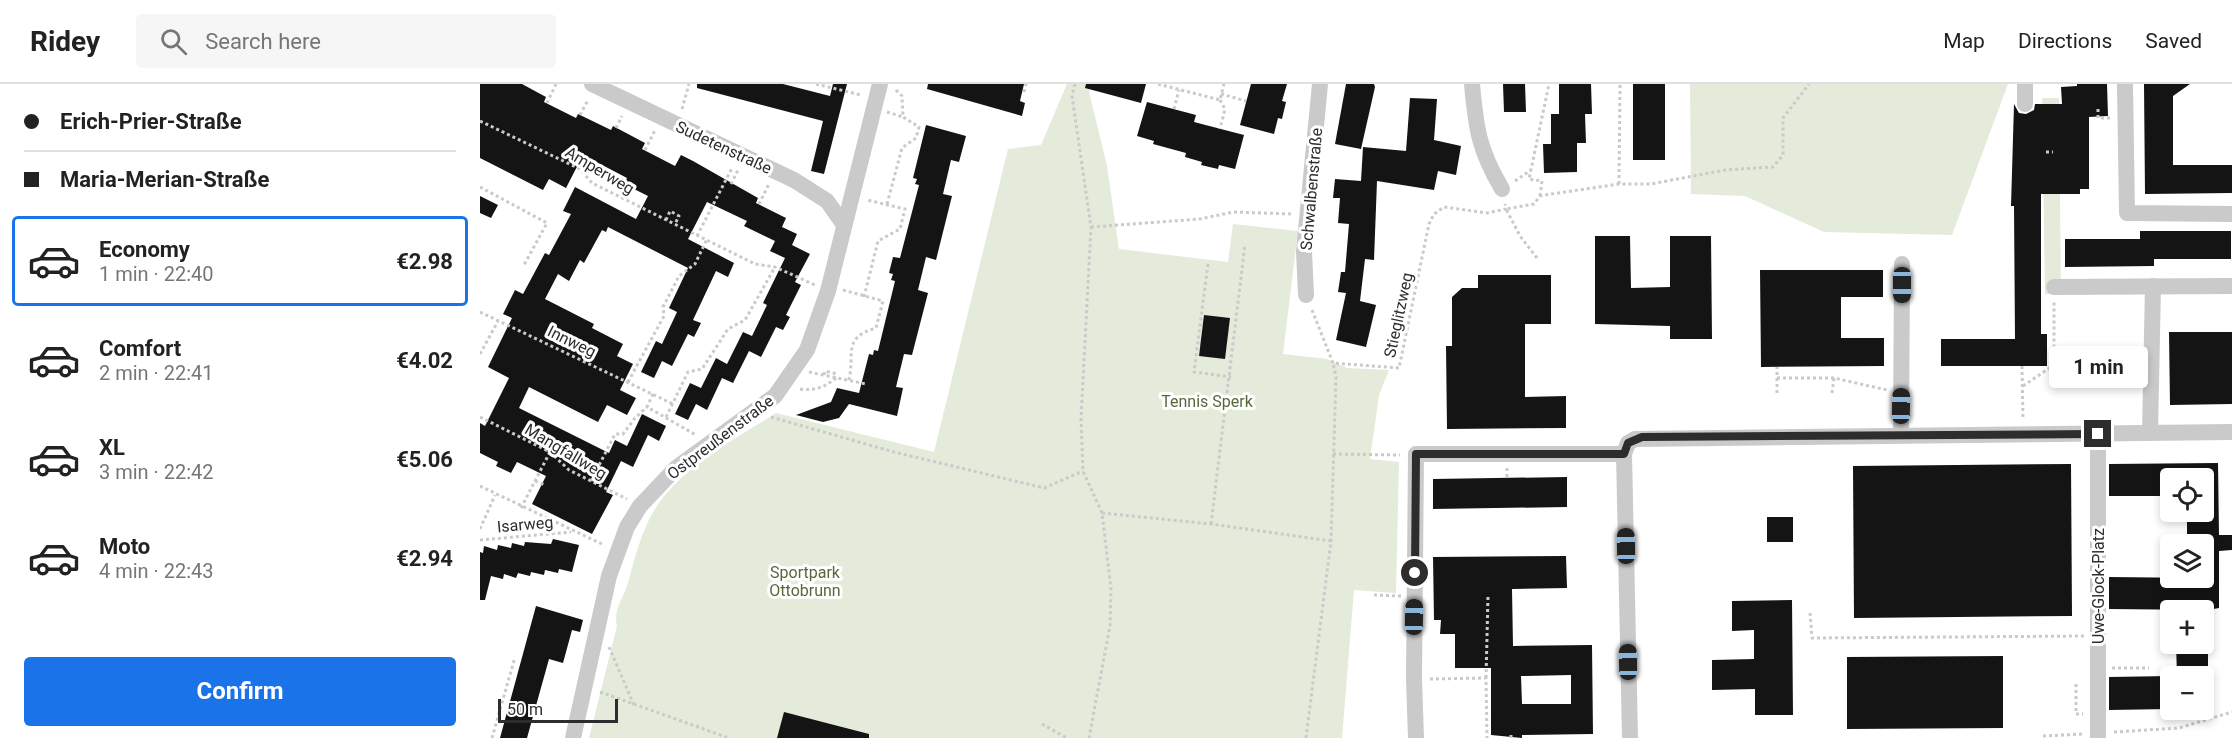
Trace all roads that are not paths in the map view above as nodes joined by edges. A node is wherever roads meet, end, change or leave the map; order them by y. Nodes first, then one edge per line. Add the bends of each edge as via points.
1 (592, 84) edge
2 (1320, 84) edge
3 (1472, 84) edge
4 (2025, 84) edge
5 (2125, 84) edge
6 (879, 89) edge
7 (2025, 104) dead end
8 (1503, 195) road end
9 (2232, 214) edge
10 (844, 225) junction
11 (1902, 264) dead end
12 (2153, 286) junction
13 (2232, 286) edge
14 (2054, 288) road end
15 (1306, 295) road end
16 (2232, 432) edge
17 (2150, 433) junction
18 (2098, 434) junction
19 (1901, 435) junction
20 (1624, 454) junction
21 (2098, 735) edge
22 (573, 738) edge
23 (1416, 738) edge
24 (1630, 738) edge

1 - 10 street, Sudetenstraße via 776,171 827,201
2 - 15 street, Schwalbenstraße via 1304,251
3 - 8 street via 1483,157
4 - 7 street
5 - 9 street via 2127,213
6 - 10 street, Ostpreußenstraße
10 - 22 street, Ostpreußenstraße via 828,291 807,350 786,382 775,396 676,468 640,506 616,550
11 - 19 street
12 - 13 street
12 - 14 street
12 - 17 street
16 - 17 street
17 - 18 street
18 - 19 street
18 - 21 street, Uwe-Glock-Platz
19 - 20 street via 1635,439 1628,443
20 - 23 street via 1416,454
20 - 24 street

